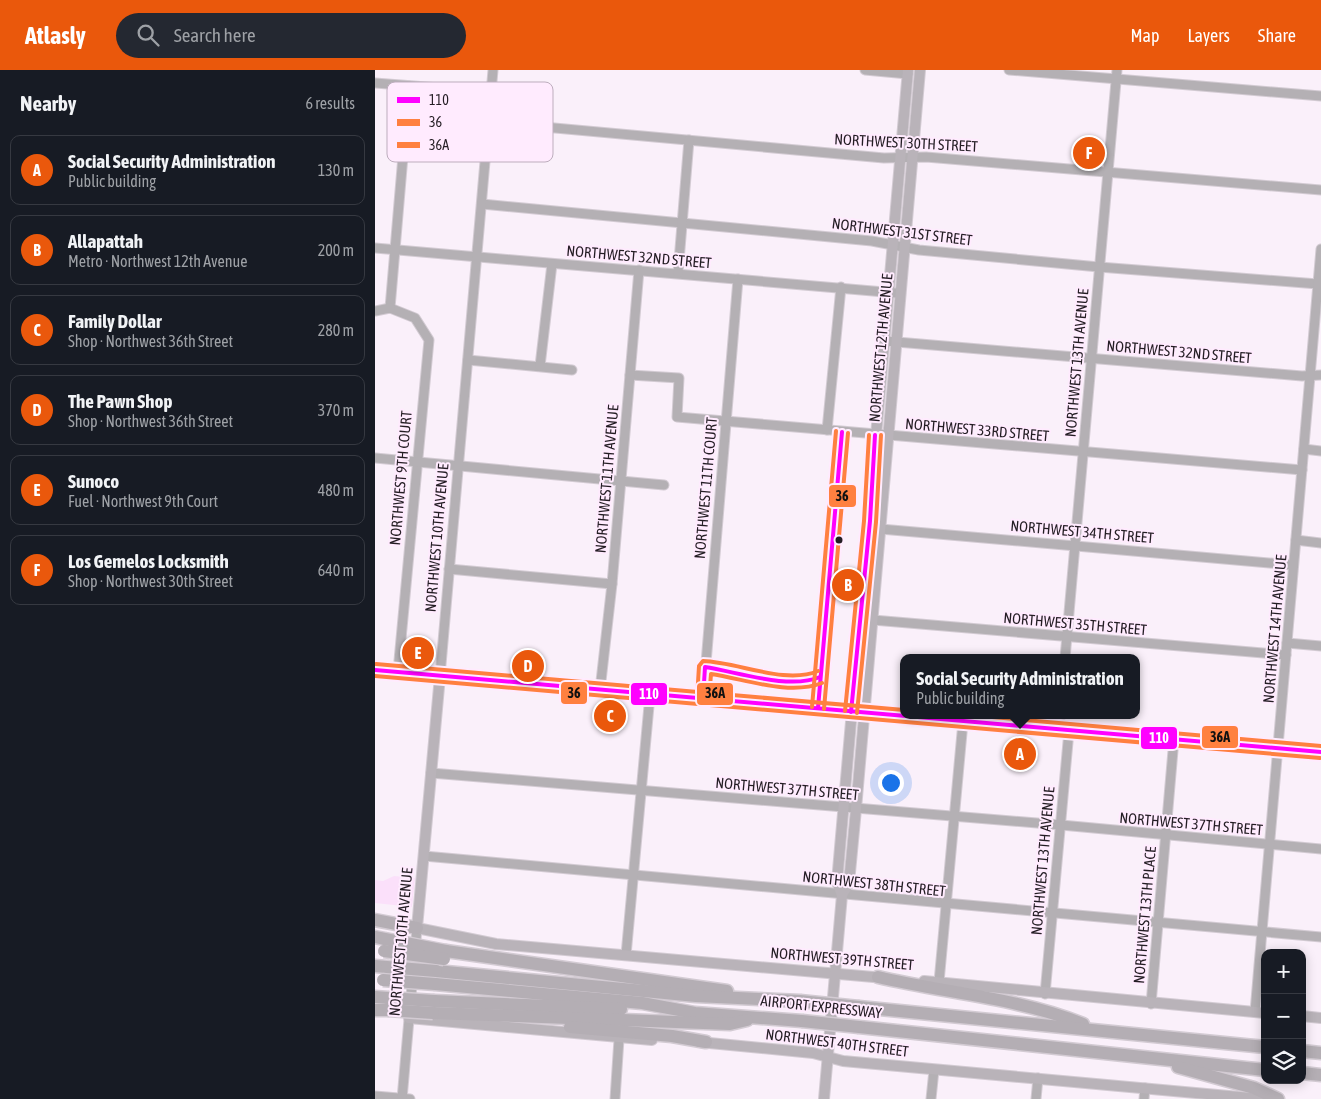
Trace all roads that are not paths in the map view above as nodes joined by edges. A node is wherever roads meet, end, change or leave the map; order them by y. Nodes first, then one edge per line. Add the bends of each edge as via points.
1 (865, 70) edge
2 (920, 70) edge
3 (1009, 70) edge
4 (908, 72) edge
5 (1116, 74) edge
6 (1321, 96) edge
7 (916, 120) junction
8 (553, 128) edge
9 (689, 140) junction
10 (901, 158) junction
11 (913, 158) junction
12 (402, 162) edge
13 (486, 162) edge
14 (1108, 172) junction
15 (1321, 190) edge
16 (482, 204) junction
17 (683, 224) junction
18 (893, 245) junction
19 (375, 248) edge
20 (905, 248) junction
21 (1321, 249) edge
22 (393, 250) junction
23 (478, 256) junction
24 (552, 264) junction
25 (1099, 267) junction
26 (639, 270) junction
27 (678, 273) junction
28 (738, 279) junction
29 (1319, 280) edge
30 (841, 287) junction
31 (889, 293) junction
32 (901, 294) junction
33 (390, 308) junction
34 (375, 311) edge
35 (885, 341) junction
36 (897, 342) junction
37 (1091, 359) junction
38 (468, 360) junction
39 (540, 366) junction
40 (572, 370) dead end
41 (630, 375) junction
42 (1321, 375) edge
43 (1309, 376) junction
44 (726, 422) junction
45 (827, 430) junction
46 (875, 435) junction
47 (889, 436) junction
48 (1304, 449) junction
49 (1321, 451) edge
50 (1083, 452) junction
51 (375, 458) edge
52 (416, 462) junction
53 (459, 467) junction
54 (1302, 470) junction
55 (620, 480) junction
56 (664, 485) dead end
57 (869, 528) junction
58 (881, 529) junction
59 (1296, 540) junction
60 (1321, 542) edge
61 (1074, 545) junction
62 (1293, 565) junction
63 (449, 569) junction
64 (612, 584) junction
65 (861, 619) junction
66 (874, 620) junction
67 (1067, 637) junction
68 (1287, 643) junction
69 (1321, 646) edge
70 (1065, 654) edge
71 (1286, 655) junction
72 (375, 670) edge
73 (398, 671) junction
74 (440, 676) junction
75 (600, 690) junction
76 (650, 694) junction
77 (703, 699) junction
78 (851, 712) junction
79 (864, 713) junction
80 (900, 716) edge
81 (930, 719) edge
82 (1061, 719) edge
83 (963, 722) junction
84 (1064, 730) junction
85 (1174, 739) junction
86 (1278, 748) junction
87 (1321, 752) edge
88 (431, 773) junction
89 (641, 791) junction
90 (844, 809) junction
91 (856, 809) junction
92 (954, 816) junction
93 (1061, 825) junction
94 (1166, 835) junction
95 (1271, 845) junction
96 (1321, 849) edge
97 (424, 856) junction
98 (633, 874) junction
99 (841, 895) junction
100 (947, 906) junction
101 (1052, 914) junction
102 (375, 920) edge
103 (1159, 923) junction
104 (417, 928) junction
105 (1263, 932) junction
106 (1321, 937) edge
107 (380, 945) edge
108 (626, 955) junction
109 (381, 966) edge
110 (835, 973) junction
111 (436, 978) junction
112 (879, 978) junction
113 (379, 979) edge
114 (939, 982) junction
115 (1045, 994) junction
116 (771, 998) junction
117 (380, 1003) edge
118 (1151, 1004) junction
119 (433, 1007) junction
120 (695, 1013) junction
121 (1260, 1013) edge
122 (463, 1014) junction
123 (1306, 1016) edge
124 (761, 1017) junction
125 (409, 1018) junction
126 (1321, 1018) edge
127 (1097, 1029) junction
128 (619, 1039) junction
129 (706, 1042) junction
130 (1261, 1047) edge
131 (1306, 1051) edge
132 (1321, 1053) edge
133 (1127, 1056) junction
134 (828, 1057) junction
135 (934, 1070) junction
136 (1261, 1070) edge
137 (1306, 1073) edge
138 (1321, 1075) edge
139 (1038, 1078) junction
140 (1145, 1088) junction
141 (375, 1096) edge
142 (1249, 1098) edge
143 (405, 1099) edge
144 (615, 1099) edge
145 (824, 1099) edge
146 (931, 1099) edge
147 (1036, 1099) edge
148 (1144, 1099) edge
149 (1262, 1099) edge
150 (1278, 1099) edge

1 - 4 street
2 - 7 main road, NORTHWEST 12TH AVENUE
3 - 5 street
4 - 7 main road via 913,80
4 - 10 main road, NORTHWEST 12TH AVENUE
5 - 6 street
5 - 14 street, NORTHWEST 13TH AVENUE
7 - 11 main road, NORTHWEST 12TH AVENUE
8 - 9 street, NORTHWEST 30TH STREET
9 - 10 street, NORTHWEST 30TH STREET
9 - 17 street
10 - 11 street, NORTHWEST 30TH STREET
10 - 18 main road, NORTHWEST 12TH AVENUE
11 - 14 street, NORTHWEST 30TH STREET
11 - 20 main road, NORTHWEST 12TH AVENUE
12 - 22 street
13 - 16 street, NORTHWEST 10TH AVENUE
14 - 15 street, NORTHWEST 30TH STREET
14 - 25 street, NORTHWEST 13TH AVENUE
16 - 17 street, NORTHWEST 31ST STREET
16 - 23 street, NORTHWEST 10TH AVENUE
17 - 18 street, NORTHWEST 31ST STREET
17 - 27 street
18 - 20 street, NORTHWEST 31ST STREET
18 - 31 main road, NORTHWEST 12TH AVENUE
19 - 22 street, NORTHWEST 32ND STREET
20 - 25 street, NORTHWEST 31ST STREET
20 - 32 main road, NORTHWEST 12TH AVENUE
21 - 29 street, NORTHWEST 14TH AVENUE
22 - 23 street, NORTHWEST 32ND STREET
22 - 33 street
23 - 24 street, NORTHWEST 32ND STREET
23 - 38 street, NORTHWEST 10TH AVENUE
24 - 26 street, NORTHWEST 32ND STREET
24 - 39 street
25 - 29 street, NORTHWEST 31ST STREET
25 - 37 street, NORTHWEST 13TH AVENUE
26 - 27 street, NORTHWEST 32ND STREET
26 - 41 street, NORTHWEST 11TH AVENUE
27 - 28 street, NORTHWEST 32ND STREET
28 - 30 street, NORTHWEST 32ND STREET
28 - 44 street, NORTHWEST 11TH COURT
29 - 43 street, NORTHWEST 14TH AVENUE
30 - 31 street, NORTHWEST 32ND STREET
30 - 45 street
31 - 32 street, NORTHWEST 32ND STREET
31 - 35 main road, NORTHWEST 12TH AVENUE
32 - 36 main road, NORTHWEST 12TH AVENUE
33 - 34 street
33 - 52 street, NORTHWEST 9TH COURT via 415,318 429,340
35 - 36 street, NORTHWEST 32ND STREET
35 - 46 main road, NORTHWEST 12TH AVENUE
36 - 37 street, NORTHWEST 32ND STREET
36 - 47 main road, NORTHWEST 12TH AVENUE
37 - 43 street, NORTHWEST 32ND STREET
37 - 50 street, NORTHWEST 13TH AVENUE
38 - 39 street
38 - 53 street, NORTHWEST 10TH AVENUE
39 - 40 street
41 - 44 street, NORTHWEST 33RD STREET via 679,378 677,417
41 - 55 street, NORTHWEST 11TH AVENUE
42 - 43 street, NORTHWEST 32ND STREET
43 - 48 street, NORTHWEST 14TH AVENUE
44 - 45 street, NORTHWEST 33RD STREET
44 - 77 street, NORTHWEST 11TH COURT
45 - 46 street, NORTHWEST 33RD STREET
46 - 47 street, NORTHWEST 33RD STREET
46 - 57 main road, NORTHWEST 12TH AVENUE
47 - 50 street, NORTHWEST 33RD STREET
47 - 58 main road, NORTHWEST 12TH AVENUE
48 - 49 street
48 - 54 street, NORTHWEST 14TH AVENUE
50 - 54 street, NORTHWEST 33RD STREET
50 - 61 street, NORTHWEST 13TH AVENUE
51 - 52 street
52 - 53 street
52 - 73 street, NORTHWEST 9TH COURT
53 - 55 street
53 - 63 street, NORTHWEST 10TH AVENUE
54 - 59 street, NORTHWEST 14TH AVENUE
55 - 56 street
55 - 64 street, NORTHWEST 11TH AVENUE
57 - 58 street, NORTHWEST 34TH STREET
57 - 65 main road, NORTHWEST 12TH AVENUE
58 - 61 street, NORTHWEST 34TH STREET
58 - 66 main road, NORTHWEST 12TH AVENUE
59 - 60 street
59 - 62 street, NORTHWEST 14TH AVENUE
61 - 62 street, NORTHWEST 34TH STREET
61 - 67 street, NORTHWEST 13TH AVENUE
62 - 68 street, NORTHWEST 14TH AVENUE
63 - 64 street
63 - 74 street, NORTHWEST 10TH AVENUE
64 - 75 street, NORTHWEST 11TH AVENUE
65 - 66 street, NORTHWEST 35TH STREET
65 - 78 main road, NORTHWEST 12TH AVENUE
66 - 67 street, NORTHWEST 35TH STREET
66 - 79 main road, NORTHWEST 12TH AVENUE
67 - 70 street, NORTHWEST 13TH AVENUE
67 - 71 street, NORTHWEST 35TH STREET
68 - 69 street
68 - 71 street, NORTHWEST 14TH AVENUE
71 - 86 street, NORTHWEST 14TH AVENUE
72 - 73 main road
73 - 74 main road
74 - 75 main road
74 - 88 main road, NORTHWEST 10TH AVENUE
75 - 76 main road
76 - 77 main road
76 - 89 street
77 - 78 main road
78 - 79 main road
78 - 90 main road, NORTHWEST 12TH AVENUE
79 - 80 main road
79 - 91 main road, NORTHWEST 12TH AVENUE
81 - 83 main road
82 - 84 street, NORTHWEST 13TH AVENUE
83 - 84 main road
83 - 92 street
84 - 85 main road
84 - 93 street, NORTHWEST 13TH AVENUE
85 - 86 main road
85 - 94 street, NORTHWEST 13TH PLACE
86 - 87 main road
86 - 95 street, NORTHWEST 14TH AVENUE
88 - 89 street, NORTHWEST 37TH STREET
88 - 97 main road, NORTHWEST 10TH AVENUE
89 - 90 street, NORTHWEST 37TH STREET
89 - 98 street
90 - 91 street, NORTHWEST 37TH STREET
90 - 99 main road, NORTHWEST 12TH AVENUE via 837,882
91 - 92 street, NORTHWEST 37TH STREET
91 - 99 main road, NORTHWEST 12TH AVENUE via 849,884
92 - 93 street, NORTHWEST 37TH STREET
92 - 100 street
93 - 94 street, NORTHWEST 37TH STREET
93 - 101 street, NORTHWEST 13TH AVENUE
94 - 95 street, NORTHWEST 37TH STREET
94 - 103 street, NORTHWEST 13TH PLACE
95 - 96 street, NORTHWEST 37TH STREET
95 - 105 street, NORTHWEST 14TH AVENUE
97 - 98 street, NORTHWEST 38TH STREET
97 - 104 main road, NORTHWEST 10TH AVENUE
98 - 99 street, NORTHWEST 38TH STREET
98 - 108 street
99 - 100 street, NORTHWEST 38TH STREET
99 - 110 main road, NORTHWEST 12TH AVENUE
100 - 101 street, NORTHWEST 38TH STREET
100 - 114 street
101 - 103 street, NORTHWEST 38TH STREET
101 - 115 street, NORTHWEST 13TH AVENUE
102 - 104 highway
103 - 105 street, NORTHWEST 38TH STREET
103 - 118 street, NORTHWEST 13TH PLACE
104 - 108 main road, NORTHWEST 39TH STREET via 496,944
104 - 125 street, NORTHWEST 10TH AVENUE
105 - 106 street, NORTHWEST 38TH STREET
105 - 121 street, NORTHWEST 14TH AVENUE
107 - 116 highway, bridge via 445,955 502,959
108 - 110 main road, NORTHWEST 39TH STREET
109 - 111 highway, AIRPORT EXPRESSWAY, bridge
110 - 112 main road, NORTHWEST 39TH STREET
110 - 134 main road, NORTHWEST 12TH AVENUE
111 - 113 highway, AIRPORT EXPRESSWAY, bridge
111 - 116 highway, AIRPORT EXPRESSWAY
111 - 120 highway, AIRPORT EXPRESSWAY via 642,1002
112 - 114 main road, NORTHWEST 39TH STREET
112 - 127 highway via 1038,1010
114 - 115 main road, NORTHWEST 39TH STREET
115 - 118 main road, NORTHWEST 39TH STREET
116 - 127 highway, AIRPORT EXPRESSWAY, bridge
117 - 119 highway, bridge
118 - 121 main road, NORTHWEST 39TH STREET
119 - 120 highway
119 - 122 highway
120 - 124 highway, AIRPORT EXPRESSWAY
122 - 124 highway via 730,1024
122 - 129 highway
123 - 126 main road
124 - 133 highway, AIRPORT EXPRESSWAY, bridge
125 - 128 main road, NORTHWEST 40TH STREET
125 - 143 street, NORTHWEST 10TH AVENUE
127 - 130 highway, AIRPORT EXPRESSWAY
128 - 129 main road, NORTHWEST 40TH STREET
128 - 144 street
129 - 134 main road, NORTHWEST 40TH STREET
131 - 132 highway
133 - 136 highway, AIRPORT EXPRESSWAY
133 - 150 highway via 1235,1082
134 - 135 main road, NORTHWEST 40TH STREET
134 - 145 main road, NORTHWEST 12TH AVENUE
135 - 139 main road, NORTHWEST 40TH STREET
135 - 146 street
137 - 138 highway
139 - 140 main road, NORTHWEST 40TH STREET
139 - 147 street
140 - 142 main road, NORTHWEST 40TH STREET
140 - 148 street
141 - 143 street
142 - 149 main road, NORTHWEST 40TH STREET

